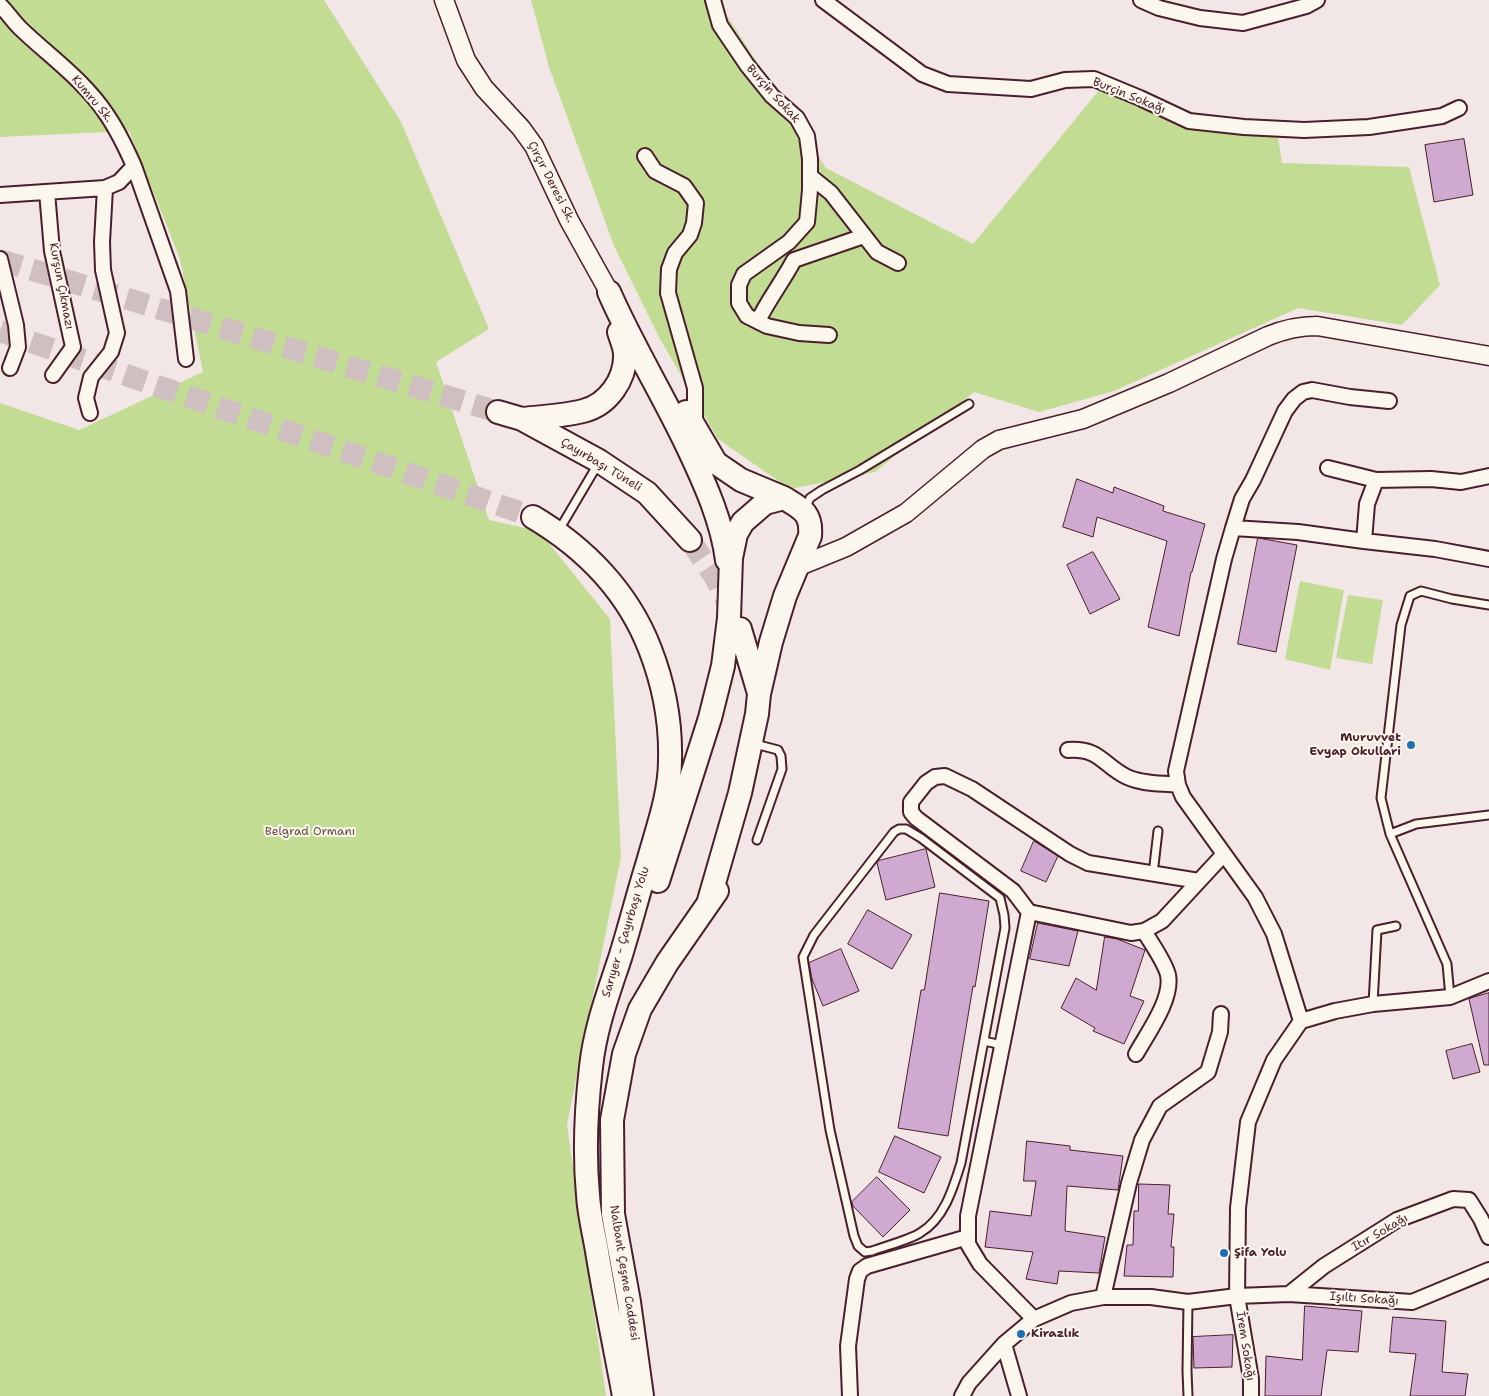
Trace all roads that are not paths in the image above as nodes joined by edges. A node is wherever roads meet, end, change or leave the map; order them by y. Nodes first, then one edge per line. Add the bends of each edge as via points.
1 (444, 0) edge
2 (713, 0) edge
3 (823, 0) edge
4 (1141, 0) edge
5 (1316, 0) edge
6 (0, 5) edge
7 (1459, 108) dead end
8 (645, 156) dead end
9 (134, 166) junction
10 (810, 176) junction
11 (105, 188) junction
12 (48, 192) junction
13 (0, 195) edge
14 (864, 236) junction
15 (0, 259) edge
16 (898, 263) dead end
17 (609, 292) junction
18 (758, 321) junction
19 (829, 335) dead end
20 (1489, 356) edge
21 (186, 359) dead end
22 (10, 368) dead end
23 (53, 375) dead end
24 (1389, 401) dead end
25 (969, 404) dead end
26 (498, 412) tunnel mouth
27 (90, 413) dead end
28 (522, 419) junction
29 (695, 428) junction
30 (599, 461) junction
31 (1328, 468) dead end
32 (1489, 476) edge
33 (1376, 480) junction
34 (784, 498) junction
35 (804, 511) junction
36 (533, 517) tunnel mouth
37 (1233, 528) junction
38 (558, 532) junction
39 (690, 540) tunnel mouth
40 (1364, 542) junction
41 (1489, 559) edge
42 (797, 567) junction
43 (731, 591) junction
44 (1489, 605) edge
45 (740, 629) tunnel mouth
46 (759, 694) junction
47 (749, 743) junction
48 (1068, 750) dead end
49 (1178, 784) junction
50 (1489, 815) edge
51 (1158, 831) dead end
52 (1390, 834) junction
53 (757, 840) dead end
54 (1224, 854) junction
55 (1153, 874) junction
56 (1199, 881) junction
57 (1029, 912) junction
58 (1396, 926) dead end
59 (1144, 930) junction
60 (621, 955) junction
61 (1489, 980) edge
62 (1450, 997) junction
63 (1373, 1004) junction
64 (1221, 1014) dead end
65 (1301, 1021) junction
66 (984, 1041) junction
67 (1002, 1045) junction
68 (1136, 1054) dead end
69 (968, 1237) junction
70 (1489, 1237) edge
71 (1487, 1271) edge
72 (1289, 1294) junction
73 (1236, 1296) junction
74 (1103, 1297) junction
75 (1188, 1302) junction
76 (1034, 1319) junction
77 (1004, 1344) junction
78 (624, 1396) edge
79 (642, 1396) edge
80 (850, 1396) edge
81 (962, 1396) edge
82 (1019, 1396) edge
83 (1188, 1396) edge
84 (1251, 1396) edge

1 - 17 street, Çırçır Deresi Sk. via 466,60 484,88 534,146 569,220
2 - 10 street, Burçin Sokak via 720,25 747,65 772,96 797,118 807,136
3 - 7 street, Burçin Sokağı via 922,74 948,84 1031,89 1065,80 1094,79 1189,121 1304,130 1369,127 1442,116
4 - 5 street via 1200,18 1244,23 1306,6
6 - 9 street, Kumru Sk. via 86,89 106,113
8 - 29 street via 655,170 684,186 696,203 690,235 675,253 669,270 668,293 695,388
9 - 11 street via 119,182
9 - 21 street, Kumru Sk. via 178,291
10 - 14 street via 831,192
10 - 18 street, Burçin Sokak via 807,222 789,242 744,274 739,285 739,303 747,316
11 - 12 street
11 - 27 street via 103,270 117,333 111,352 90,377 86,398
12 - 13 street
12 - 23 street, Kurşun Çıkmazı via 52,251 73,347
14 - 16 street via 877,252
14 - 18 street via 794,260
15 - 22 street via 16,325 18,347
17 - 28 main road via 625,352 622,375 613,391 599,404 584,411
17 - 29 main road via 641,333
17 - 43 main road via 702,476 719,524
18 - 19 street, Burçin Sokak via 799,333
20 - 42 street via 1317,326 1285,329 1083,419 999,440 983,449 906,512 846,547
24 - 37 street via 1312,390 1294,399 1242,499
25 - 35 lane via 822,490 810,498
26 - 28 main road, Çayırbaşı Tüneli
28 - 30 main road, Çayırbaşı Tüneli
29 - 34 main road via 716,463 741,480
30 - 38 lane
30 - 39 main road, Çayırbaşı Tüneli via 647,494
31 - 33 street
32 - 33 street via 1461,482
33 - 40 street via 1367,504
34 - 35 main road
34 - 43 main road via 765,503 743,522 736,534 731,558
35 - 42 main road, Nalbant Çeşme Caddesi via 811,526 810,536
36 - 38 main road, Sarıyer - Çayırbaşı Yolu
37 - 40 street via 1298,532
37 - 49 street via 1176,771
38 - 60 main road, Sarıyer - Çayırbaşı Yolu via 590,559 627,604 643,632 664,691 670,762 666,797
40 - 41 street via 1435,549
42 - 46 main road, Nalbant Çeşme Caddesi via 771,642
43 - 60 main road via 723,666 710,718 648,908
44 - 52 lane via 1421,591 1410,596 1401,624 1381,798
45 - 46 main road
46 - 47 main road, Nalbant Çeşme Caddesi
47 - 53 lane via 778,750 781,756 782,769
47 - 79 main road, Nalbant Çeşme Caddesi via 740,793 708,904 640,1009 624,1054 612,1120 613,1214
48 - 49 street via 1080,749 1102,757 1128,777 1148,783
49 - 54 street via 1183,797
50 - 52 lane via 1416,824
51 - 55 lane
52 - 62 lane via 1447,964
54 - 56 street
54 - 65 street via 1255,897 1274,934
55 - 56 street
55 - 57 street via 1088,862 1070,854 972,789 945,776 935,777 926,783 912,802 911,812 1013,891
56 - 59 street via 1162,921
57 - 59 street via 1131,933
57 - 67 street
58 - 63 lane via 1376,930
59 - 68 street via 1168,976 1163,1006
60 - 78 main road, Sarıyer - Çayırbaşı Yolu via 595,1034 585,1147 588,1197
61 - 62 street
62 - 63 street
63 - 65 street
64 - 74 street via 1220,1032 1208,1072 1160,1106 1142,1140
65 - 73 street, İrem Sokağı via 1274,1060 1248,1122 1238,1208
66 - 66 lane via 961,1163 945,1206 919,1234 865,1252 854,1236 830,1130 803,957 814,934 899,829 906,829 921,838 1000,898 1005,928
66 - 67 lane
67 - 69 street via 968,1216
69 - 76 street via 968,1244 980,1264
69 - 80 street via 867,1266 860,1272 848,1346
70 - 72 street, Itır Sokağı via 1469,1200 1453,1199 1397,1220 1324,1266
71 - 72 street, Işıltı Sokağı via 1412,1302
72 - 73 street, Işıltı Sokağı
73 - 75 street, Işıltı Sokağı
73 - 84 street, İrem Sokağı via 1251,1379
74 - 75 street, Işıltı Sokağı via 1151,1297
74 - 76 street, Işıltı Sokağı via 1071,1303
75 - 83 lane
76 - 77 street, Işıltı Sokağı
77 - 81 street, Işıltı Sokağı via 969,1383
77 - 82 street

